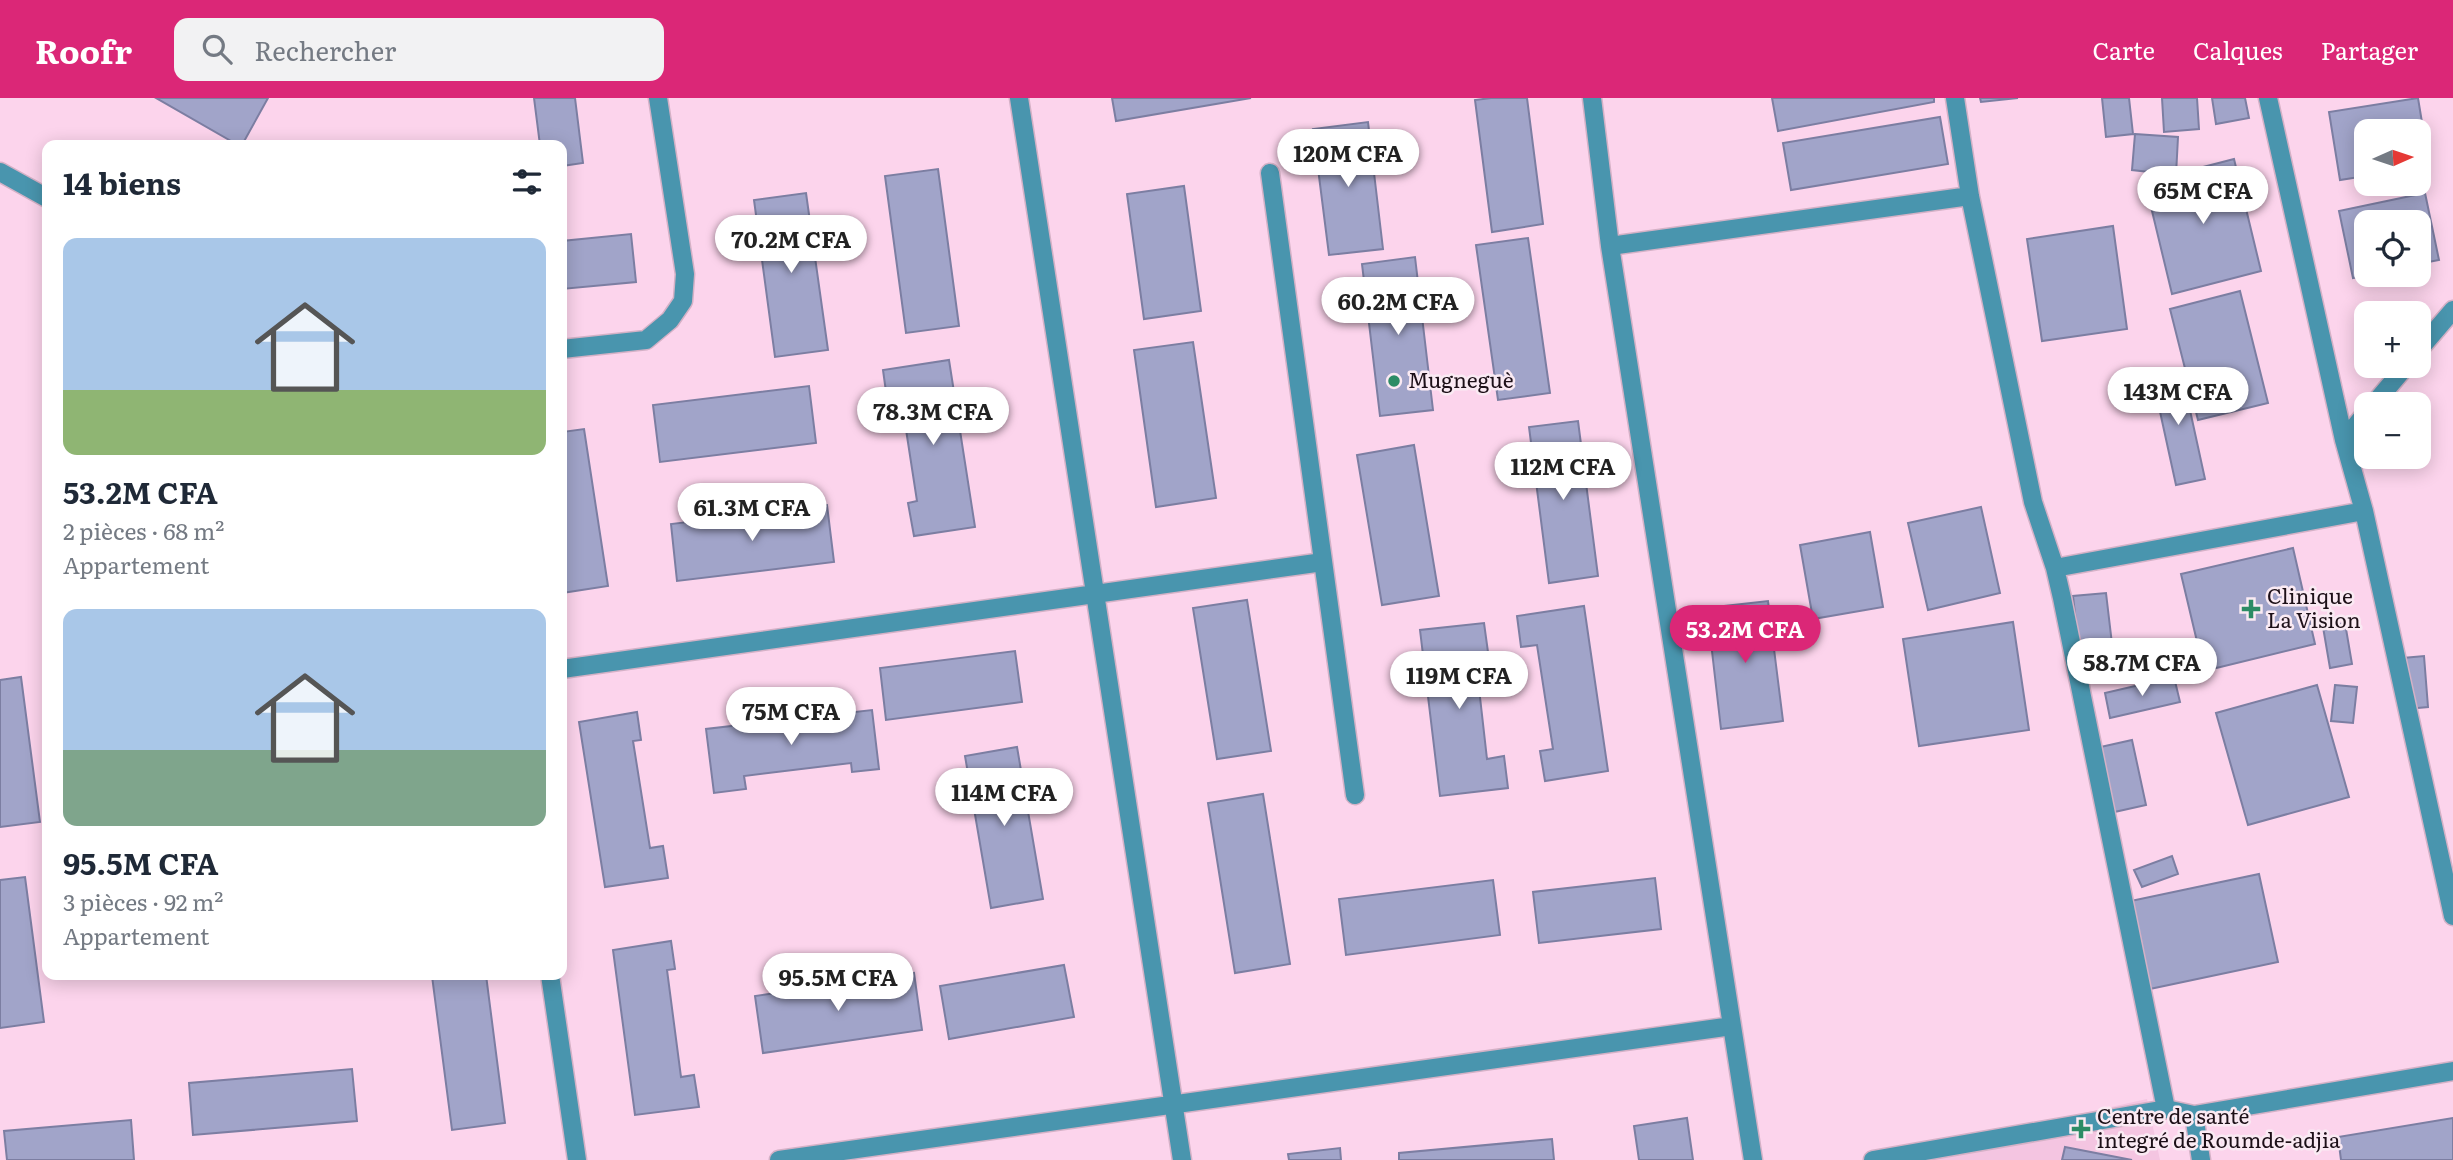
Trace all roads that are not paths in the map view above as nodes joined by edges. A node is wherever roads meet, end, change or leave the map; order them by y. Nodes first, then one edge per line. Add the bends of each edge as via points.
1 (658, 98) edge
2 (1019, 98) edge
3 (1592, 98) edge
4 (1955, 98) edge
5 (2268, 98) edge
6 (0, 172) edge
7 (1270, 173) dead end
8 (42, 195) edge
9 (1970, 196) junction
10 (1610, 246) junction
11 (2453, 310) edge
12 (2431, 336) edge
13 (567, 348) edge
14 (2396, 378) edge
15 (2384, 392) edge
16 (2354, 428) edge
17 (2344, 440) junction
18 (2364, 511) junction
19 (1323, 562) junction
20 (2055, 568) junction
21 (1095, 594) junction
22 (567, 668) edge
23 (1355, 795) dead end
24 (2453, 916) edge
25 (551, 980) edge
26 (1732, 1026) junction
27 (2453, 1071) edge
28 (1174, 1105) junction
29 (2166, 1109) junction
30 (2194, 1115) junction
31 (576, 1160) edge
32 (779, 1160) edge
33 (1182, 1160) edge
34 (1753, 1160) edge
35 (1873, 1160) edge
36 (2201, 1160) edge

1 - 13 street via 685,274 683,301 670,320 646,340
2 - 21 street
3 - 10 street
4 - 9 street
5 - 17 street
6 - 8 street
7 - 19 street
9 - 10 street
9 - 20 street via 2033,502
10 - 26 street
11 - 12 street
14 - 15 street
16 - 17 street
17 - 18 street
18 - 20 street
18 - 24 street
19 - 21 street
19 - 23 street
20 - 29 street
21 - 22 street
21 - 28 street
25 - 31 street
26 - 28 street
26 - 34 street
27 - 30 street
28 - 32 street
28 - 33 street
29 - 30 street
29 - 35 street
30 - 36 street

